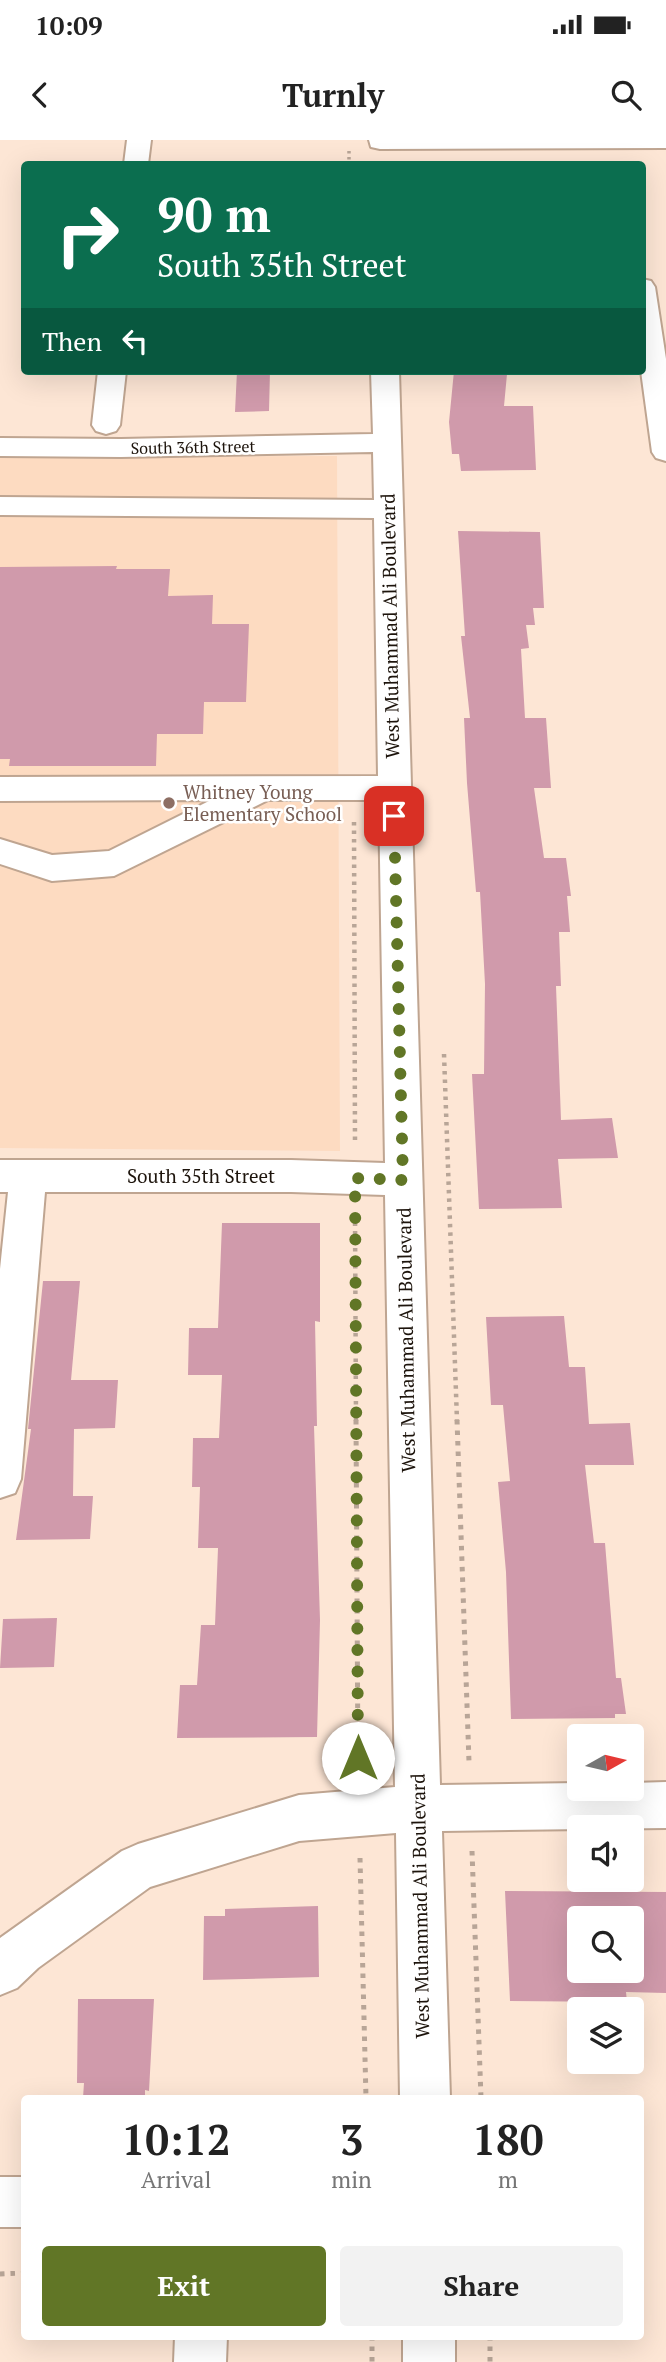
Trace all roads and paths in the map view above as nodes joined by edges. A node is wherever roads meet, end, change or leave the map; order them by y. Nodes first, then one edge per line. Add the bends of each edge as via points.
1 (139, 140) edge
2 (666, 141) edge
3 (380, 149) edge
4 (623, 149) edge
5 (136, 161) edge
6 (646, 314) edge
7 (112, 375) edge
8 (385, 375) edge
9 (107, 437) junction
10 (386, 443) junction
11 (0, 447) edge
12 (666, 452) edge
13 (0, 506) edge
14 (100, 507) junction
15 (388, 509) junction
16 (264, 788) junction
17 (354, 788) junction
18 (394, 788) junction
19 (0, 789) edge
20 (0, 851) edge
21 (444, 1050) dead end
22 (14, 1176) edge
23 (355, 1178) junction
24 (403, 1180) junction
25 (0, 1479) edge
26 (666, 1805) edge
27 (417, 1808) junction
28 (471, 1808) junction
29 (359, 1813) junction
30 (0, 1971) edge
31 (366, 2095) edge
32 (425, 2095) edge
33 (481, 2095) edge
34 (0, 2202) edge
35 (21, 2202) edge
36 (21, 2273) edge
37 (0, 2274) edge
38 (201, 2340) edge
39 (372, 2340) edge
40 (429, 2340) edge
41 (490, 2340) edge
42 (200, 2362) edge
43 (372, 2362) edge
44 (429, 2362) edge
45 (491, 2362) edge

1 - 5 street
2 - 4 street
3 - 4 street
6 - 12 street
7 - 9 street
8 - 10 street, West Muhammad Ali Boulevard
9 - 10 street, South 36th Street
9 - 11 street, South 36th Street
9 - 14 street
10 - 15 street, West Muhammad Ali Boulevard
13 - 14 street
14 - 15 street
15 - 18 street, West Muhammad Ali Boulevard
16 - 17 street
16 - 19 street
16 - 20 street via 114,863 52,868
17 - 18 street
17 - 23 path
18 - 24 street, West Muhammad Ali Boulevard
21 - 28 path
22 - 23 street, South 35th Street
22 - 25 street
23 - 24 street, South 35th Street
23 - 29 path
24 - 27 street, West Muhammad Ali Boulevard
26 - 28 street
27 - 28 street
27 - 29 street
27 - 32 street, West Muhammad Ali Boulevard
28 - 33 path
29 - 30 street via 299,1818 138,1867
29 - 31 path
34 - 35 street
36 - 37 path
38 - 42 street
39 - 43 path
40 - 44 street
41 - 45 path

